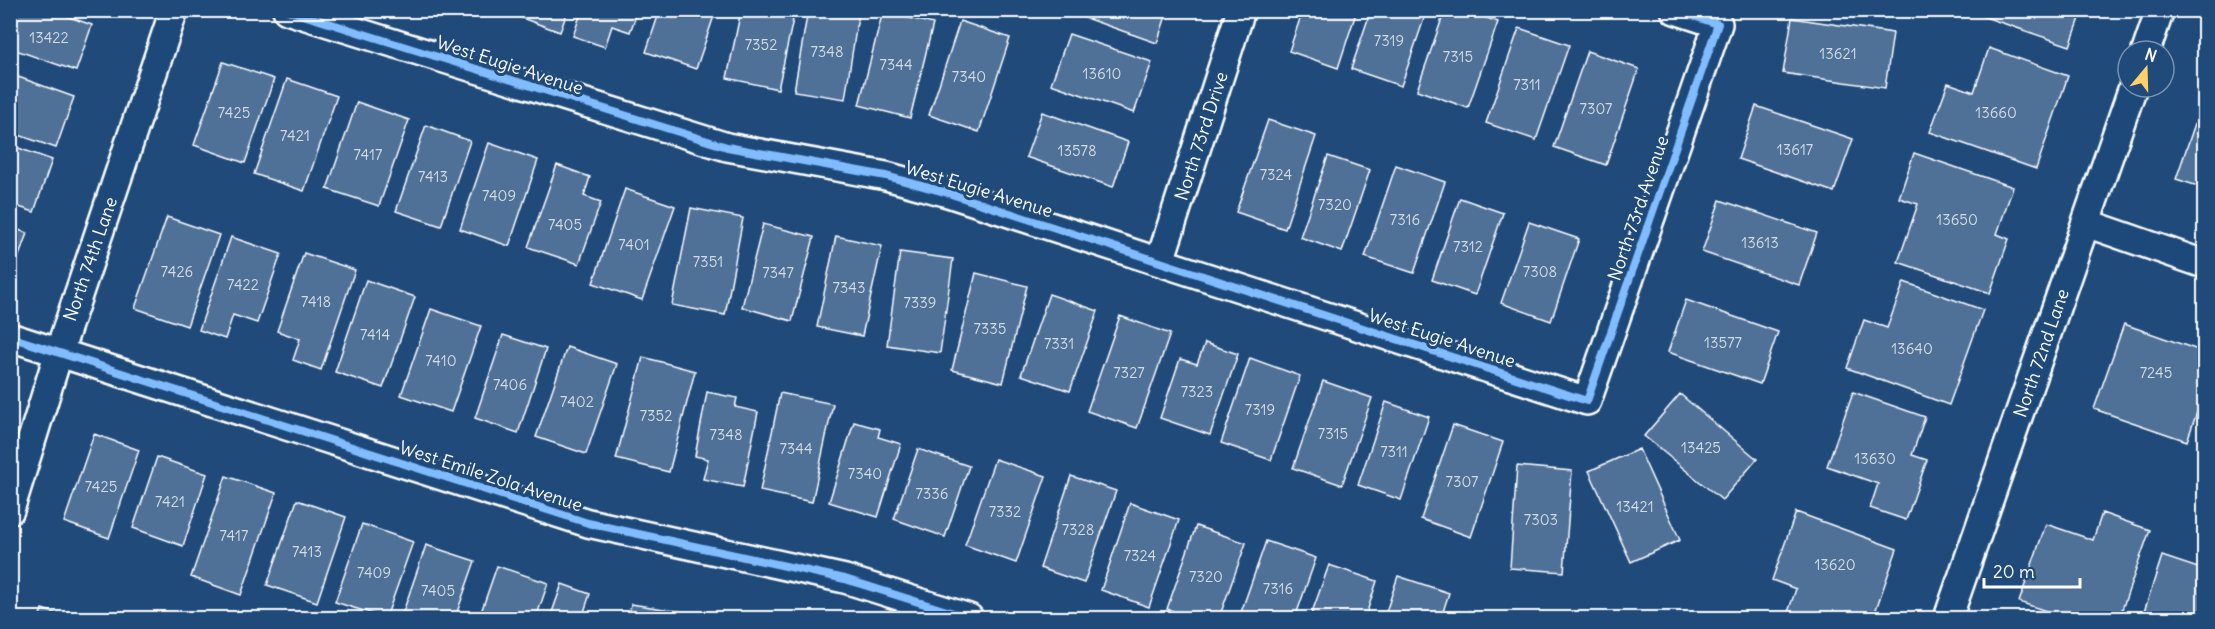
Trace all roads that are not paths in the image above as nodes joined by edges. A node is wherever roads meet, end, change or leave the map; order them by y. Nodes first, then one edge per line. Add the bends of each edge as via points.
1 (174, 10) edge
2 (287, 10) edge
3 (1241, 10) edge
4 (1675, 10) edge
5 (2160, 10) edge
6 (2150, 39) edge
7 (2129, 99) edge
8 (2086, 223) junction
9 (1160, 261) junction
10 (2205, 264) edge
11 (10, 337) edge
12 (59, 352) junction
13 (1587, 401) joint
14 (10, 510) edge
15 (969, 618) edge
16 (1948, 618) edge

1 - 12 street, North 74th Lane
2 - 9 street, West Eugie Avenue via 663,129 727,147 886,176
3 - 9 street, North 73rd Drive
4 - 13 street, North 73rd Avenue via 1718,24
5 - 6 street
7 - 8 street, North 72nd Lane
8 - 10 street
8 - 16 street, North 72nd Lane
9 - 13 street, West Eugie Avenue
11 - 12 street, West Emile Zola Avenue
12 - 14 street, North 74th Lane
12 - 15 street, West Emile Zola Avenue via 588,523 846,579

